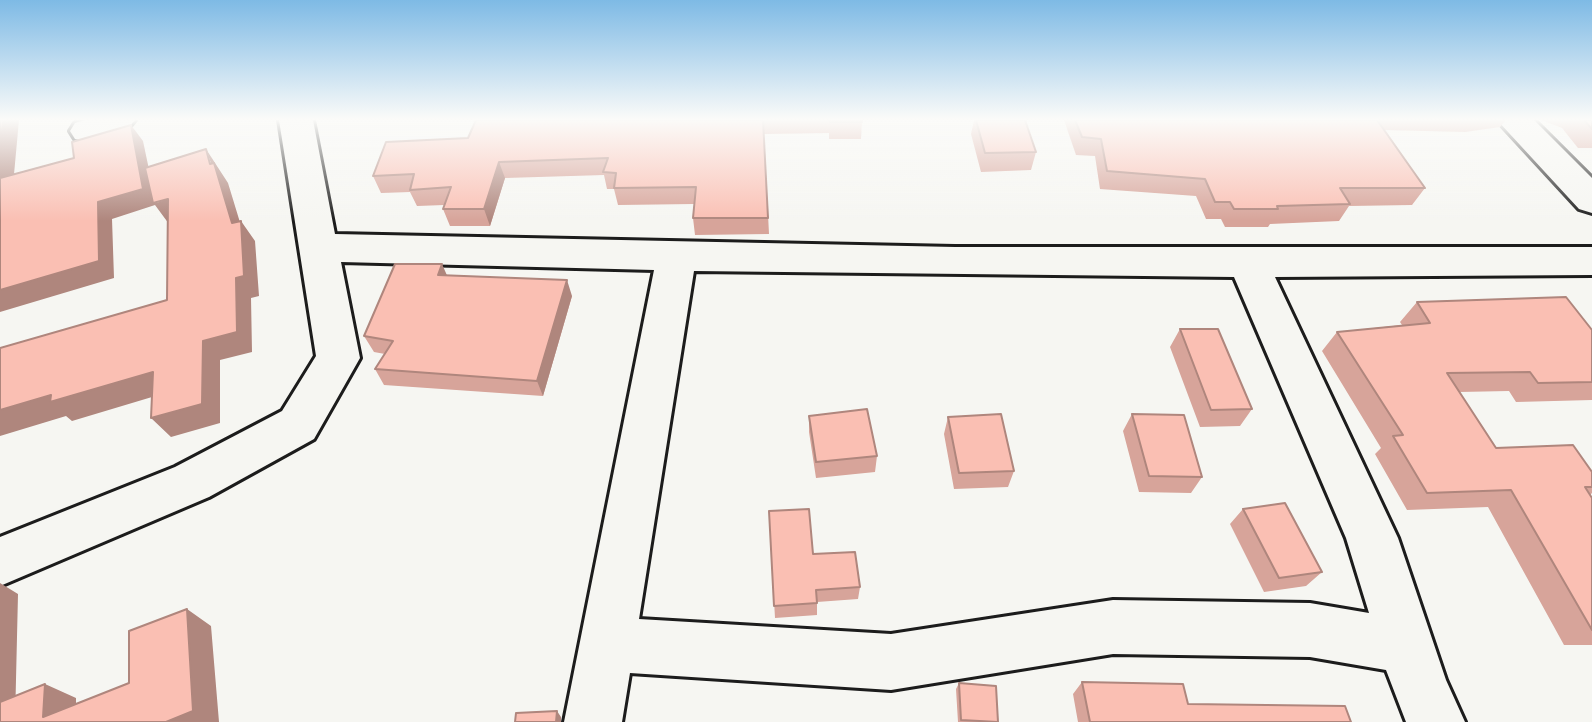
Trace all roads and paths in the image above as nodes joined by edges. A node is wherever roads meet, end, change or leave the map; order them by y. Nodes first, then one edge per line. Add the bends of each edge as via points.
1 (302, 154) edge
2 (1547, 154) edge
3 (1592, 200) edge
4 (319, 247) junction
5 (676, 259) junction
6 (1592, 261) edge
7 (1249, 265) junction
8 (0, 562) edge
9 (607, 644) junction
10 (1406, 646) junction
11 (593, 722) edge
12 (1436, 722) edge

1 - 4 street
2 - 3 street
4 - 5 street
4 - 8 street via 338,358 298,425 192,482
5 - 7 street
5 - 9 street
6 - 7 street
7 - 10 street via 1372,538
9 - 10 street via 891,662 1113,627 1310,630
9 - 11 street
10 - 12 street

